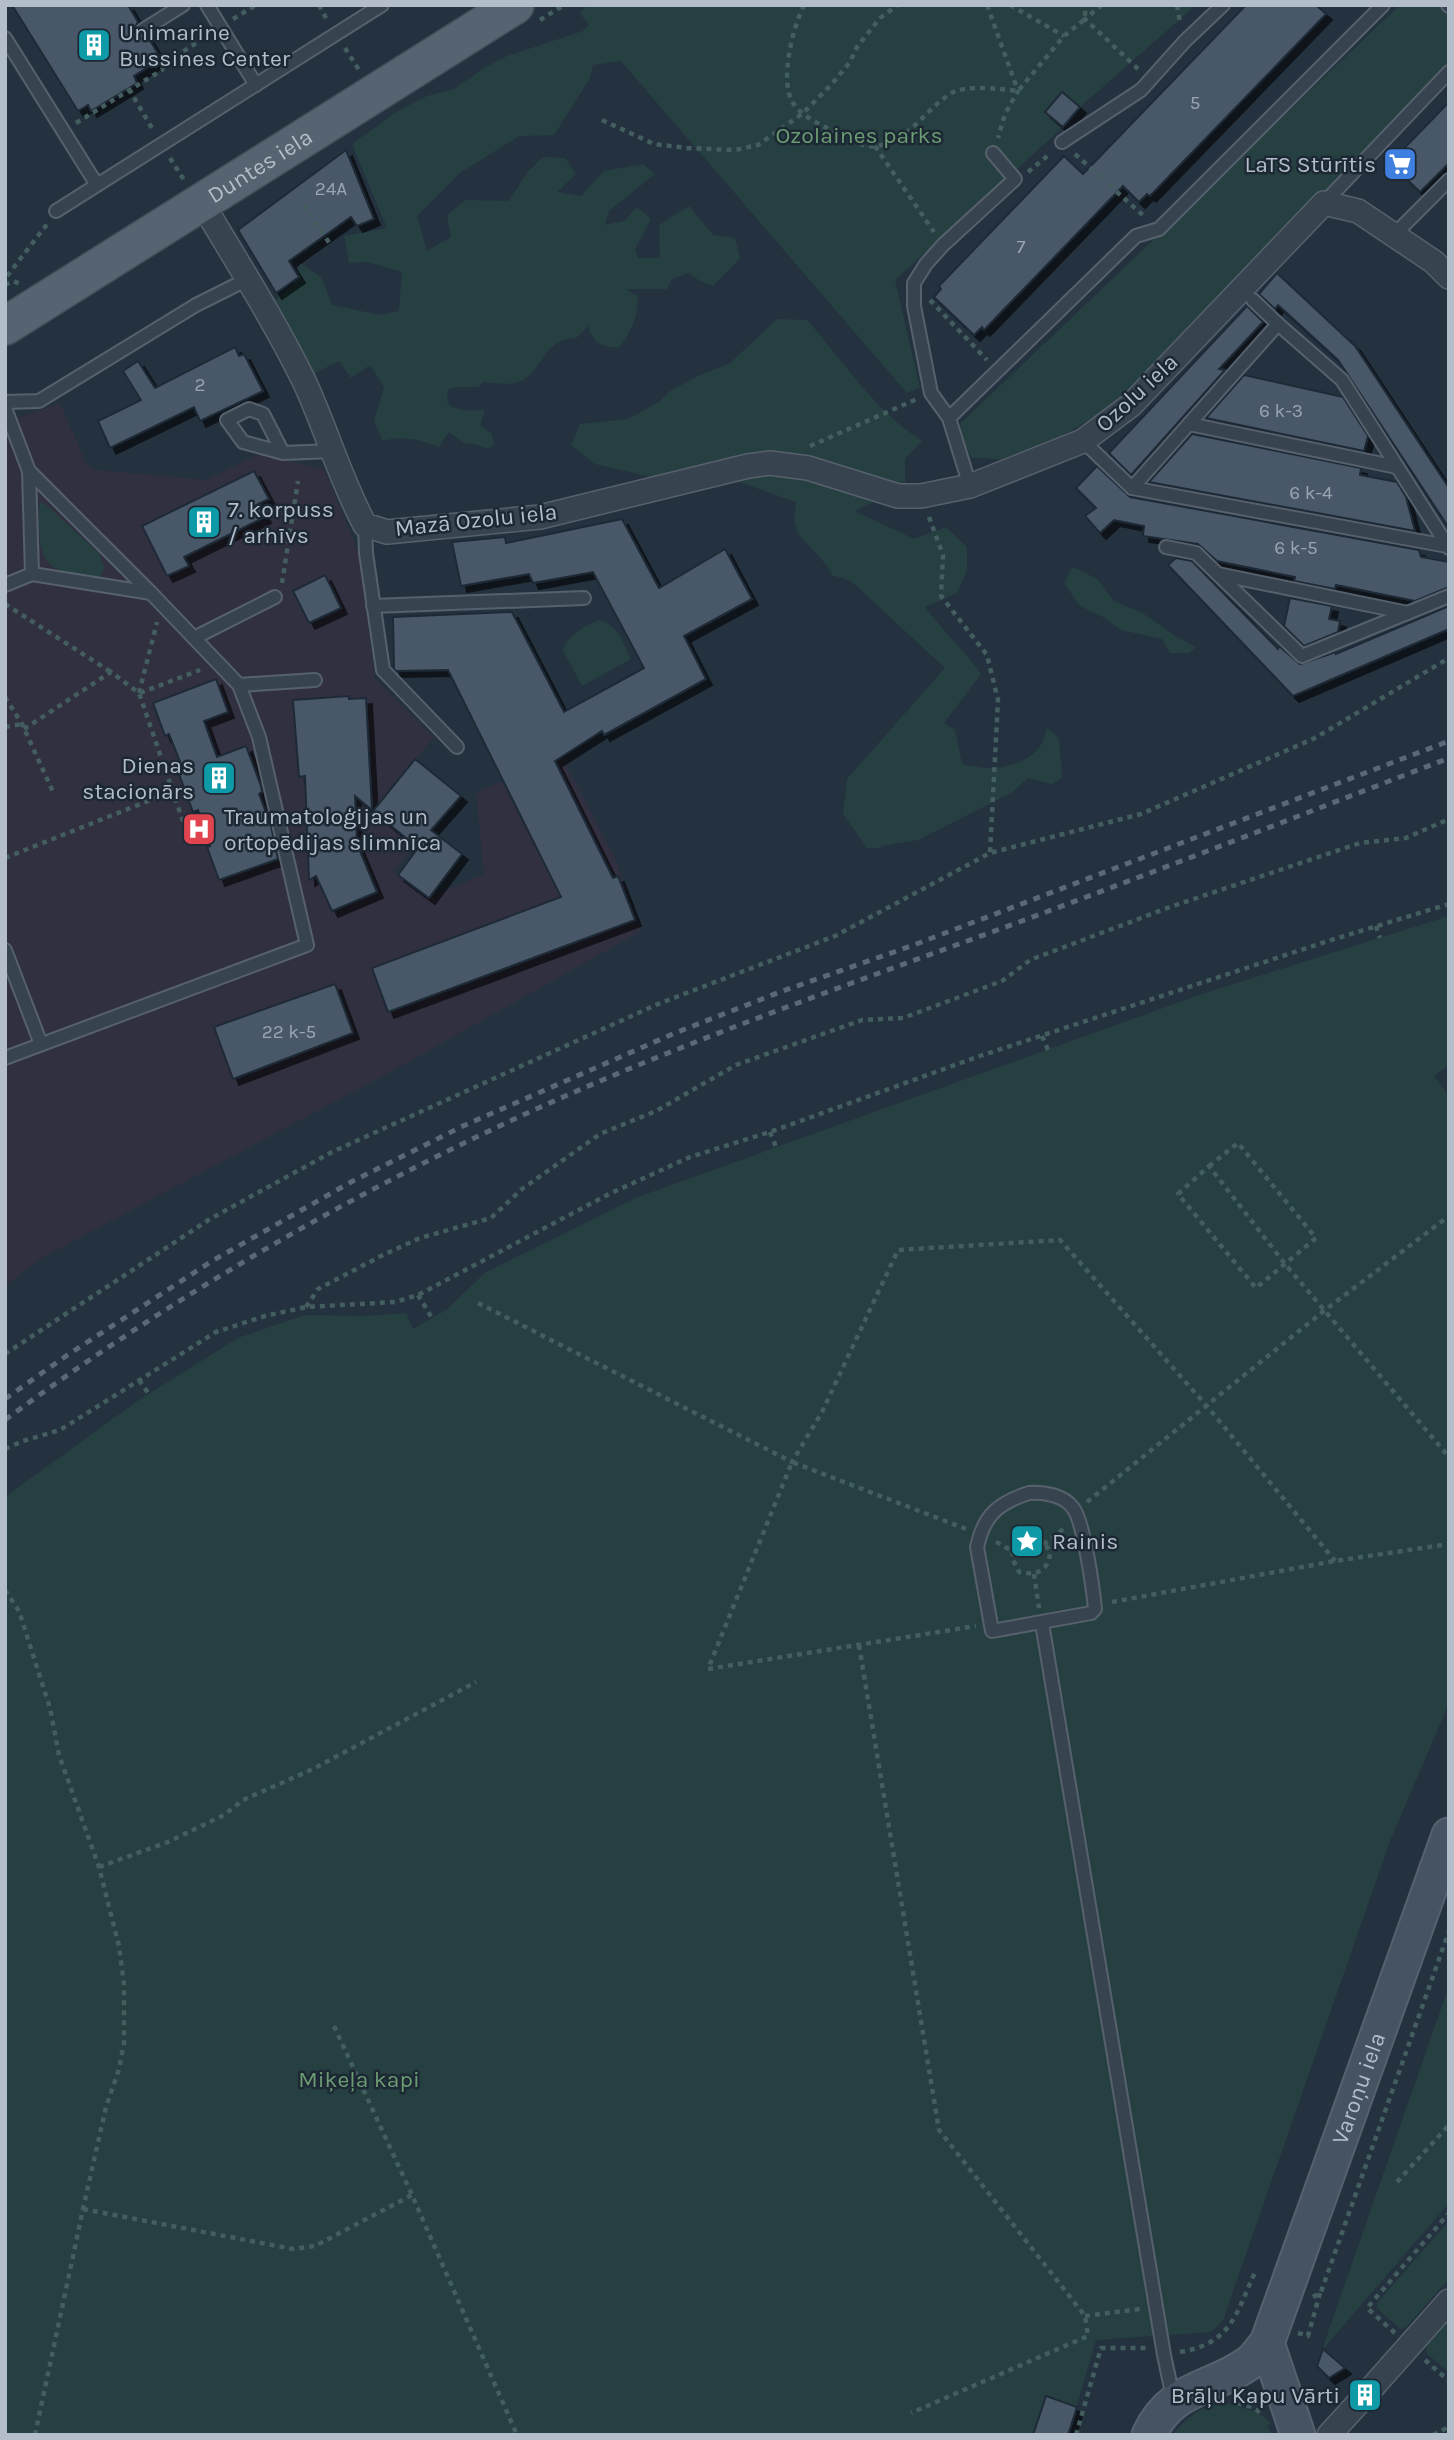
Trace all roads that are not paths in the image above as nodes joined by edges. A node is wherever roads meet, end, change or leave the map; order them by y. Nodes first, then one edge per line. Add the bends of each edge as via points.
1 (154, 5) edge
2 (183, 5) edge
3 (206, 5) edge
4 (382, 5) edge
5 (1223, 5) edge
6 (1383, 5) edge
7 (500, 10) edge
8 (162, 18) junction
9 (144, 30) dead end
10 (5, 38) edge
11 (1449, 72) edge
12 (256, 85) junction
13 (1062, 142) road end
14 (993, 153) road end
15 (1449, 180) edge
16 (97, 185) junction
17 (202, 203) junction
18 (1324, 203) junction
19 (56, 211) road end
20 (1395, 234) junction
21 (1449, 277) edge
22 (248, 279) junction
23 (1253, 300) dead end
24 (10, 318) edge
25 (1278, 324) junction
26 (5, 402) edge
27 (5, 408) edge
28 (949, 418) junction
29 (1189, 424) junction
30 (1083, 441) junction
31 (332, 451) junction
32 (283, 453) dead end
33 (1398, 467) junction
34 (29, 471) junction
35 (970, 486) junction
36 (1132, 488) junction
37 (898, 496) joint
38 (365, 526) junction
39 (1166, 547) dead end
40 (1448, 547) edge
41 (32, 574) junction
42 (1218, 574) junction
43 (5, 585) edge
44 (151, 593) junction
45 (1449, 596) edge
46 (275, 597) road end
47 (584, 598) dead end
48 (373, 606) junction
49 (1408, 613) junction
50 (194, 638) junction
51 (314, 680) dead end
52 (239, 685) junction
53 (457, 747) dead end
54 (5, 950) edge
55 (41, 1044) junction
56 (5, 1058) edge
57 (1042, 1623) junction
58 (1449, 1835) edge
59 (1449, 2301) edge
60 (1278, 2336) junction
61 (1176, 2399) junction
62 (1149, 2435) edge
63 (1298, 2435) edge
64 (1329, 2435) edge

1 - 8 lane
2 - 8 lane
3 - 12 lane
4 - 12 lane
5 - 13 lane via 1141,89
6 - 28 lane via 1159,229 1136,236
7 - 17 main road, Duntes iela
8 - 9 lane
10 - 16 lane
11 - 18 lane
12 - 16 lane
14 - 28 lane via 1015,179 943,245 914,283 914,306 931,393
15 - 20 lane
16 - 19 lane
17 - 22 street, Mazā Ozolu iela
17 - 24 main road, Duntes iela
18 - 20 street via 1358,211
18 - 30 street, Ozolu iela via 1131,405
20 - 21 street
22 - 26 lane via 39,401
22 - 31 street, Mazā Ozolu iela via 305,384
23 - 25 lane
25 - 29 lane
25 - 33 lane via 1342,380
27 - 34 lane
28 - 35 lane
29 - 33 lane
29 - 36 lane
30 - 35 street, Ozolu iela
30 - 36 lane
31 - 32 lane
31 - 38 street, Mazā Ozolu iela
33 - 40 lane
34 - 41 lane
34 - 44 lane
35 - 37 street, Ozolu iela
36 - 40 lane
37 - 38 street, Mazā Ozolu iela via 808,468 771,463 540,517 411,531 387,532
38 - 48 lane
39 - 42 lane via 1196,553
41 - 43 lane
41 - 44 lane
42 - 49 lane
42 - 49 lane via 1301,656
44 - 50 lane
45 - 49 lane
46 - 50 lane
47 - 48 lane
48 - 53 lane via 383,670
50 - 52 lane
51 - 52 lane
52 - 55 lane via 259,737 307,945
54 - 55 lane
55 - 56 lane
57 - 57 lane via 1091,1613 1094,1605 1076,1511 1049,1493 1029,1493 1013,1498 986,1519 977,1547 990,1629
57 - 61 lane via 1164,2356
58 - 60 street, Varoņu iela
59 - 64 street
60 - 61 street, Varoņu iela via 1229,2376
60 - 63 street
61 - 62 street, Varoņu iela via 1154,2422

